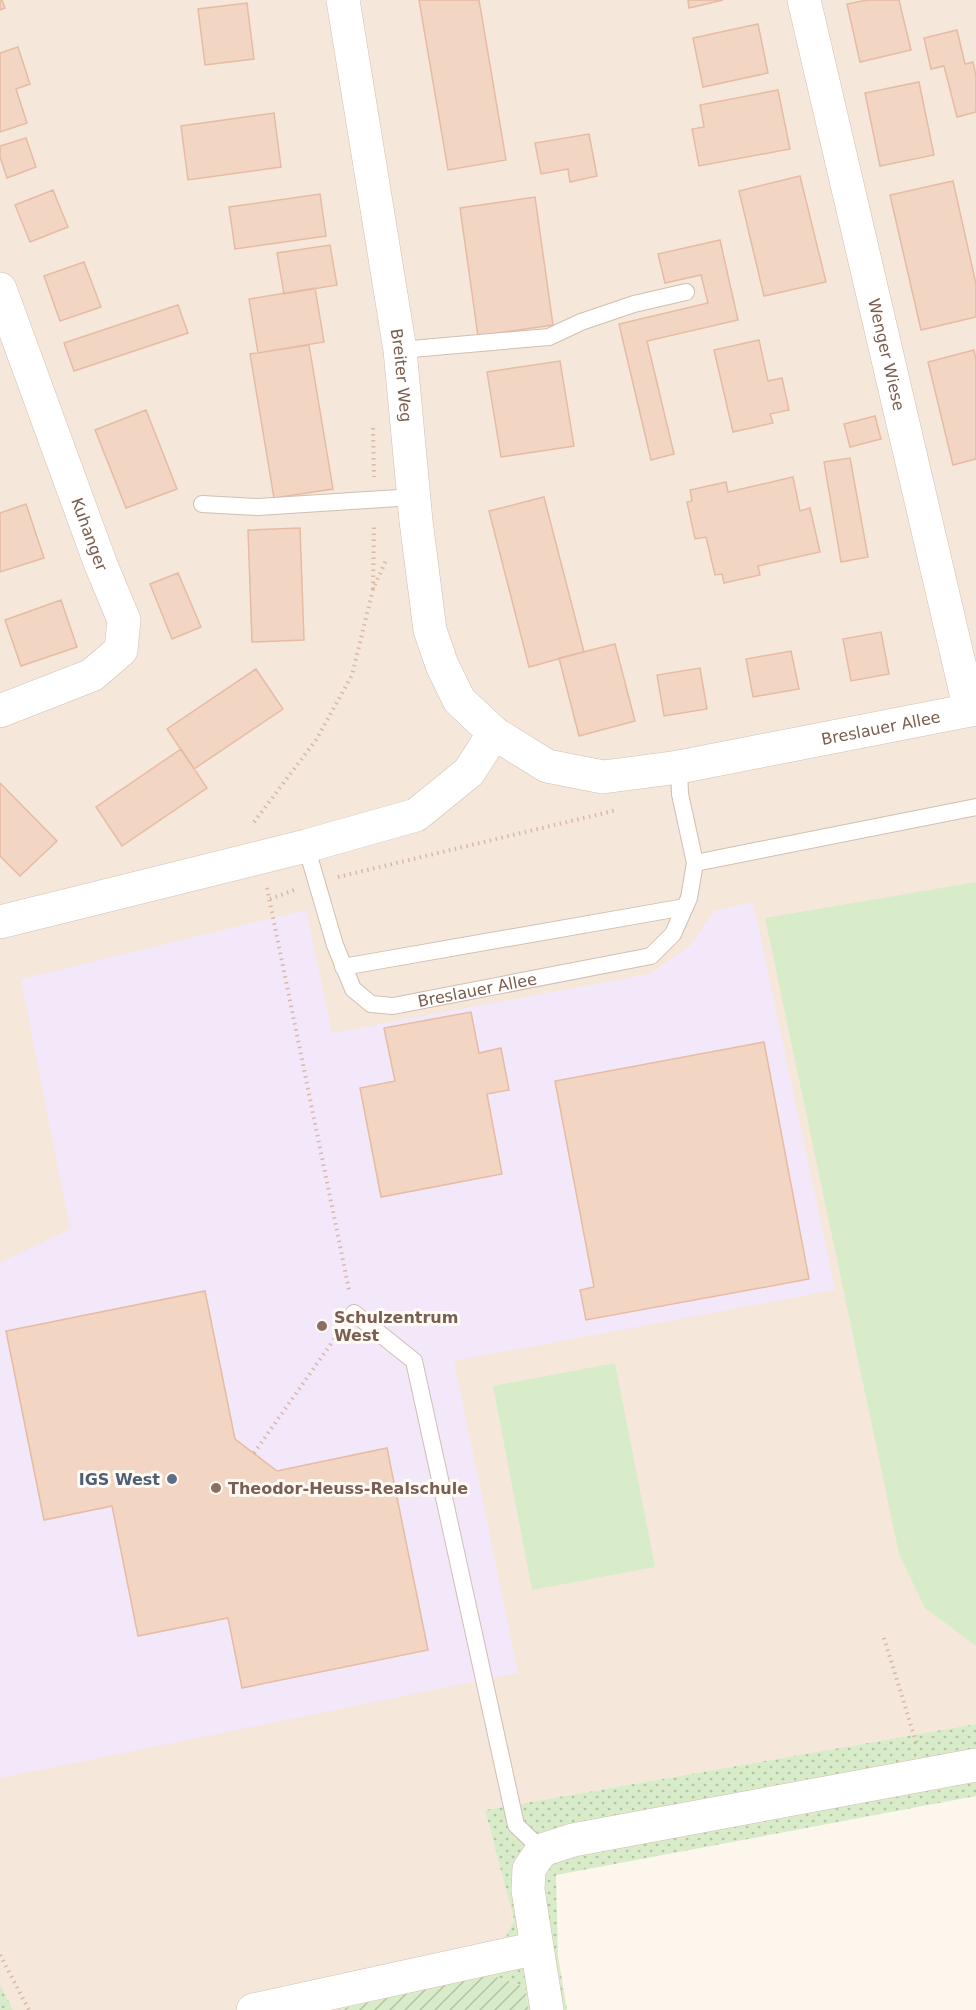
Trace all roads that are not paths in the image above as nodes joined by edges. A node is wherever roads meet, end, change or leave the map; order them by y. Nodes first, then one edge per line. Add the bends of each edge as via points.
1 (343, 0) edge
2 (804, 0) edge
3 (0, 289) edge
4 (686, 292) dead end
5 (400, 350) junction
6 (201, 504) dead end
7 (415, 509) junction
8 (973, 709) edge
9 (0, 711) edge
10 (494, 733) junction
11 (680, 781) junction
12 (976, 807) edge
13 (306, 846) junction
14 (695, 863) junction
15 (685, 907) junction
16 (0, 922) edge
17 (343, 967) junction
18 (354, 1312) road end
19 (976, 1765) edge
20 (542, 1850) junction
21 (537, 1948) junction
22 (253, 2010) edge
23 (547, 2010) edge

1 - 5 street, Breiter Weg
2 - 8 street, Wenger Wiese
3 - 9 street, Kuhanger via 124,620 121,650 92,675
4 - 5 lane via 634,304 549,337
5 - 7 street, Breiter Weg
6 - 7 lane via 258,507 374,501
7 - 10 street, Breiter Weg via 430,630 442,665 459,700
8 - 11 street, Breslauer Allee
10 - 11 street, Breslauer Allee via 547,766 603,777
10 - 13 street via 469,772 416,815
11 - 14 lane, Breslauer Allee
12 - 14 lane
13 - 16 street
13 - 17 lane, Breslauer Allee
14 - 15 lane, Breslauer Allee
15 - 17 lane
15 - 17 lane, Breslauer Allee via 673,934 651,956 393,1006 371,1004 353,989
18 - 20 lane via 414,1361 516,1825
19 - 20 street via 573,1840
20 - 21 street via 529,1869 528,1890
21 - 22 street
21 - 23 street

